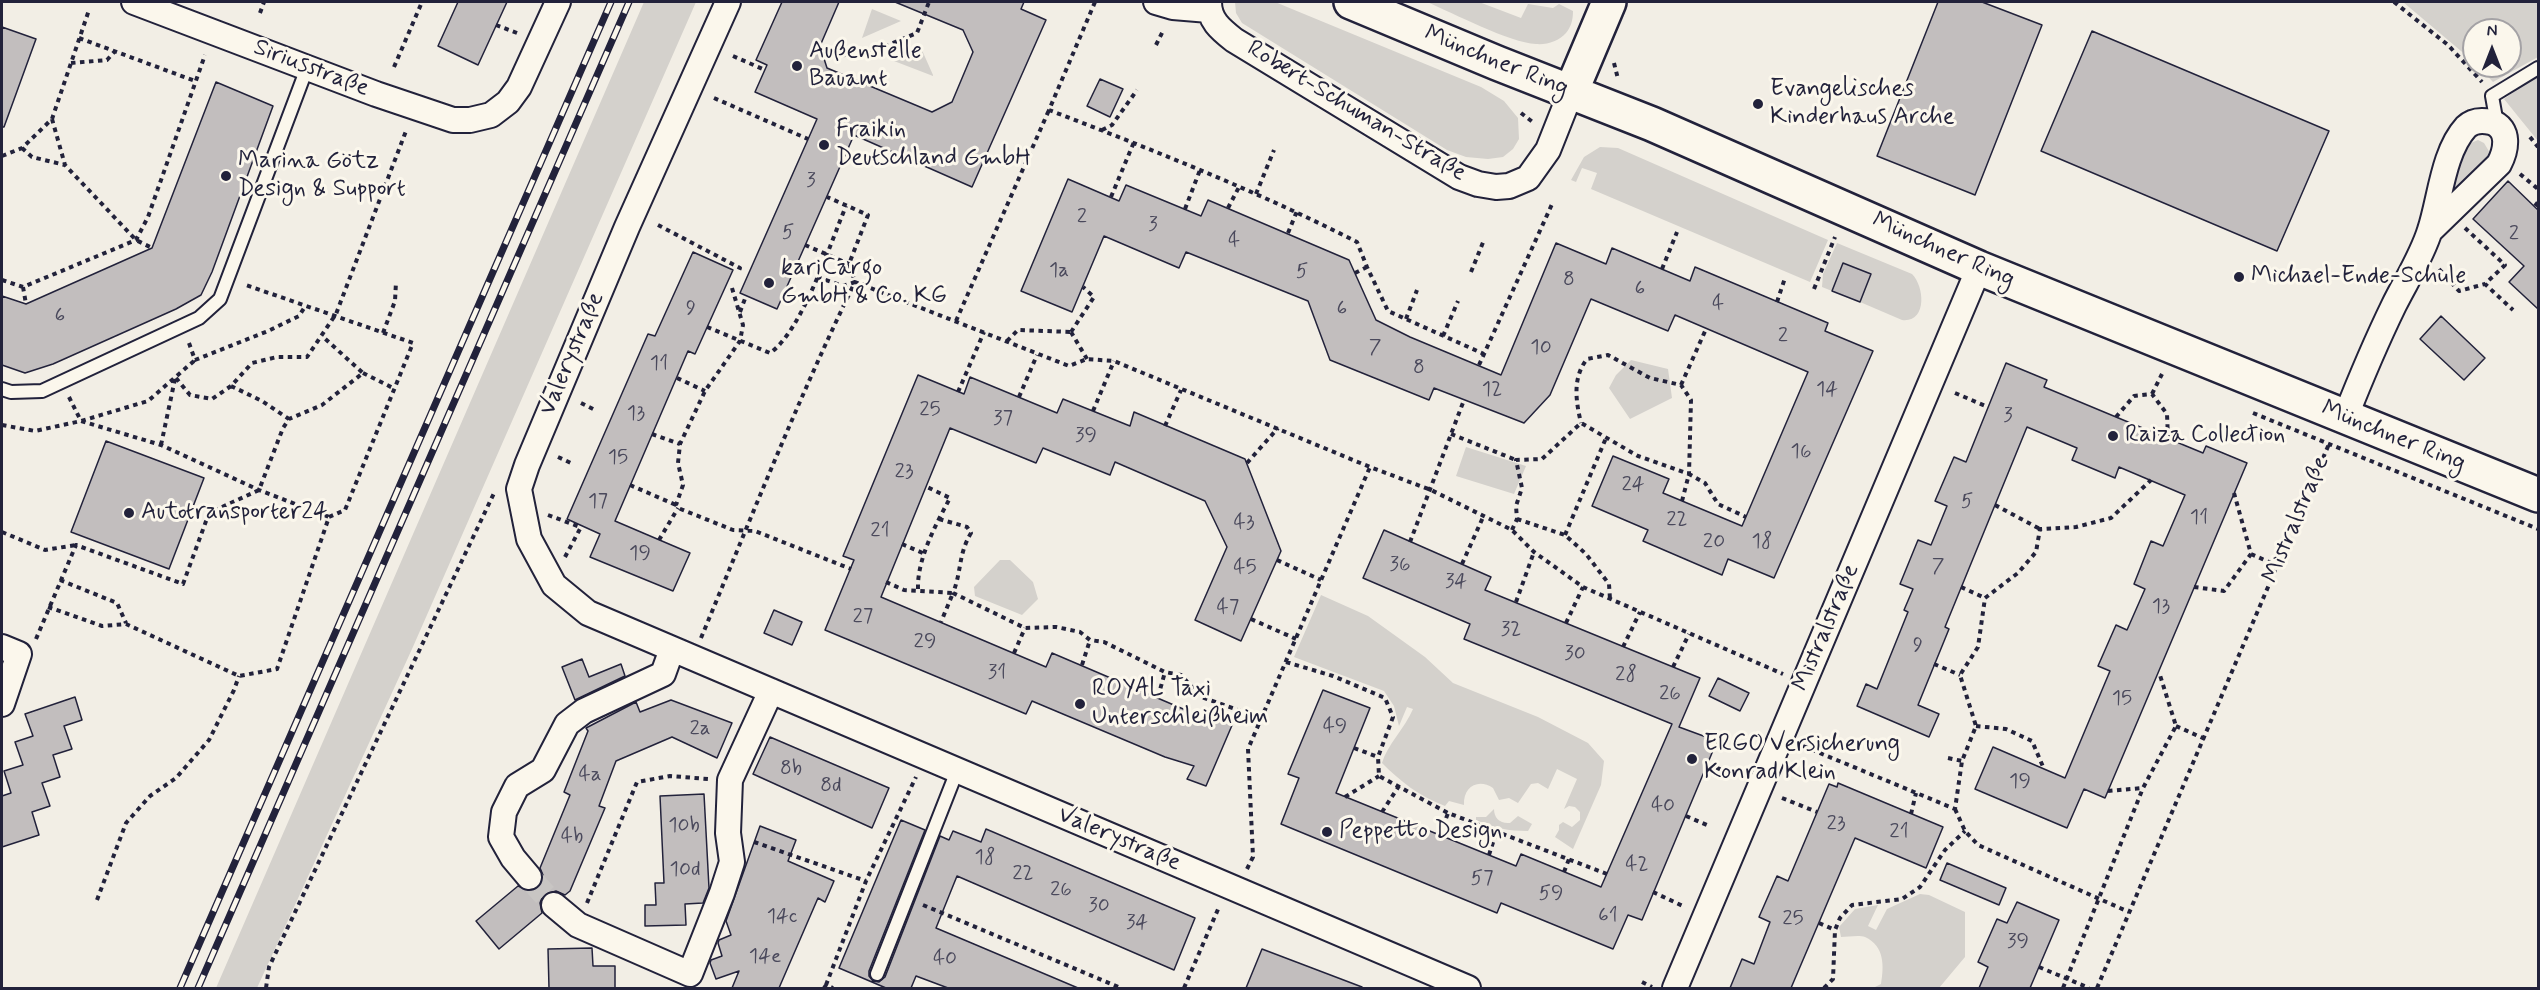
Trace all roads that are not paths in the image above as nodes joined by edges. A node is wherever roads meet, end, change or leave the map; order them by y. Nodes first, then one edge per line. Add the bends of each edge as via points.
1 (134, 2) edge
2 (558, 2) edge
3 (728, 2) edge
4 (1351, 2) edge
5 (1609, 2) edge
6 (1209, 6) edge
7 (1162, 11) edge
8 (307, 68) junction
9 (2538, 68) edge
10 (1571, 92) junction
11 (2497, 124) junction
12 (2426, 241) junction
13 (1979, 268) junction
14 (2, 389) edge
15 (2345, 418) junction
16 (2538, 495) edge
17 (2, 647) edge
18 (683, 653) junction
19 (771, 691) junction
20 (2, 704) edge
21 (957, 771) junction
22 (529, 877) tunnel mouth
23 (554, 904) tunnel mouth
24 (877, 974) dead end
25 (1468, 988) edge
26 (1676, 988) edge

1 - 8 street, Siriusstraße
2 - 8 street, Siriusstraße via 519,87 491,115 453,120
3 - 18 street, Valerystraße via 627,227 519,489 530,539 554,585 588,613
4 - 10 main road, Münchner Ring
5 - 10 main road
6 - 7 street, Robert-Schuman-Straße
6 - 10 street, Robert-Schuman-Straße via 1217,26 1234,40 1426,158 1478,184 1509,186 1528,178 1548,150
8 - 14 lane via 220,299 182,326 42,391
9 - 11 lane via 2492,96
10 - 13 main road, Münchner Ring
11 - 12 street via 2505,135 2506,151 2499,164
11 - 12 street via 2481,120 2468,125 2458,139 2439,187
12 - 15 street
13 - 15 main road, Münchner Ring
13 - 26 street, Mistralstraße
15 - 16 main road, Münchner Ring
17 - 20 street via 19,654
18 - 19 street, Valerystraße
18 - 22 street via 663,674 584,711 567,724 543,770 517,786 504,812 501,837
19 - 21 street, Valerystraße
19 - 23 street via 730,780 728,832 732,862 690,975 578,925
21 - 24 lane
21 - 25 street, Valerystraße

